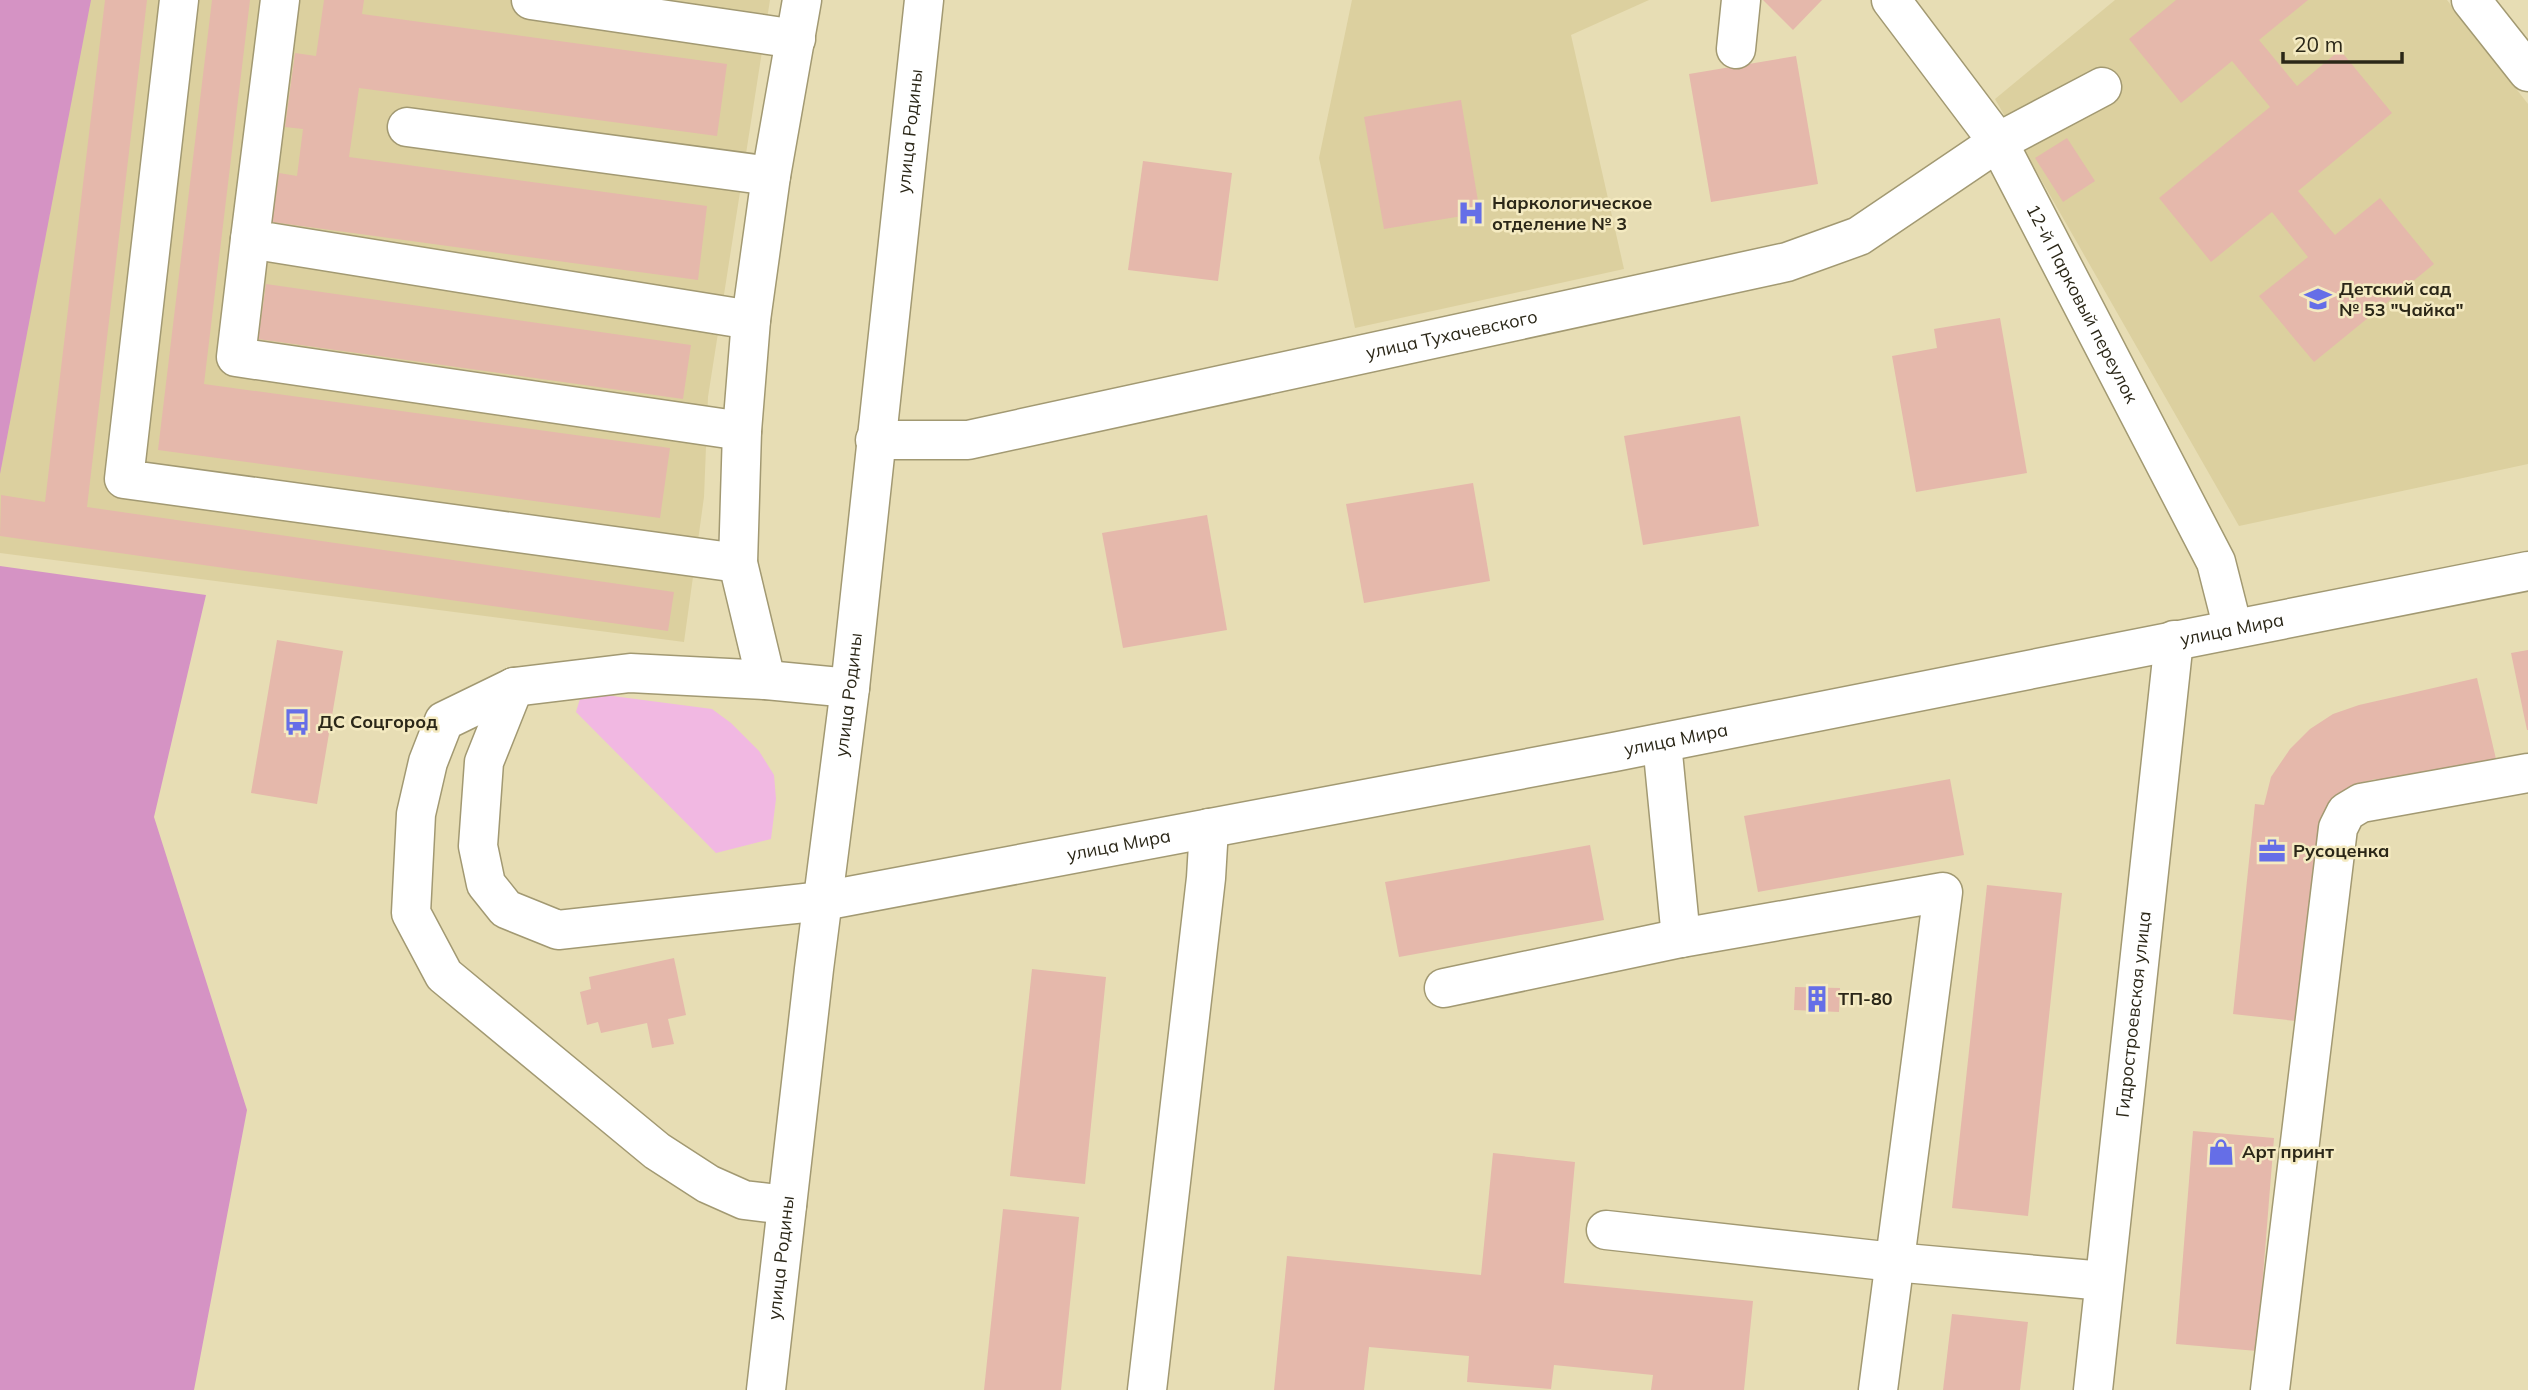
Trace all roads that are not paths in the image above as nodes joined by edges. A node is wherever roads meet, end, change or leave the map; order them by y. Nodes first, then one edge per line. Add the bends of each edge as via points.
1 (179, 0) edge
2 (281, 0) edge
3 (531, 0) edge
4 (802, 0) edge
5 (924, 0) edge
6 (1741, 0) edge
7 (1891, 0) edge
8 (2471, 0) edge
9 (796, 39) junction
10 (1736, 50) dead end
11 (2528, 72) edge
12 (2102, 87) dead end
13 (407, 127) dead end
14 (1998, 142) junction
15 (771, 176) junction
16 (250, 239) junction
17 (751, 320) junction
18 (742, 431) junction
19 (875, 440) junction
20 (738, 563) junction
21 (2528, 571) edge
22 (2233, 629) junction
23 (2174, 640) junction
24 (766, 680) junction
25 (514, 687) junction
26 (850, 688) junction
27 (1662, 743) junction
28 (2528, 773) edge
29 (1209, 828) junction
30 (823, 901) junction
31 (1681, 938) junction
32 (1444, 988) dead end
33 (787, 1205) junction
34 (1606, 1230) dead end
35 (1894, 1262) junction
36 (2104, 1281) junction
37 (766, 1390) edge
38 (1147, 1390) edge
39 (1878, 1390) edge
40 (2098, 1390) edge
41 (2270, 1390) edge

1 - 20 main road via 124,479
2 - 16 main road
3 - 9 main road
4 - 9 main road
5 - 19 main road, улица Родины
6 - 10 main road
7 - 14 main road, 12-й Парковый переулок
8 - 11 main road
9 - 15 main road
12 - 14 main road, улица Тухачевского
13 - 15 main road
14 - 19 main road, улица Тухачевского via 1859,236 1787,262 968,440
14 - 22 main road, 12-й Парковый переулок via 2216,562
15 - 17 main road
16 - 17 main road
16 - 18 main road via 236,357
17 - 18 main road
18 - 20 main road
19 - 26 main road, улица Родины
20 - 24 main road
21 - 22 main road, улица Мира
22 - 23 main road, улица Мира
23 - 27 main road, улица Мира
23 - 36 main road, Гидростроевская улица
24 - 25 main road via 630,673
24 - 26 main road
25 - 30 main road, улица Мира via 484,762 478,846 486,884 506,909 558,930
25 - 33 main road via 444,721 428,762 416,814 411,913 422,934 444,975 657,1151 708,1184 744,1199
26 - 30 main road, улица Родины
27 - 29 main road, улица Мира
27 - 31 main road
28 - 41 main road via 2361,803 2346,812 2338,828
29 - 30 main road, улица Мира
29 - 38 main road
30 - 33 main road, улица Родины
31 - 32 main road
31 - 35 main road via 1943,892
33 - 37 main road, улица Родины
34 - 35 main road
35 - 36 main road
35 - 39 main road
36 - 40 main road, Гидростроевская улица

